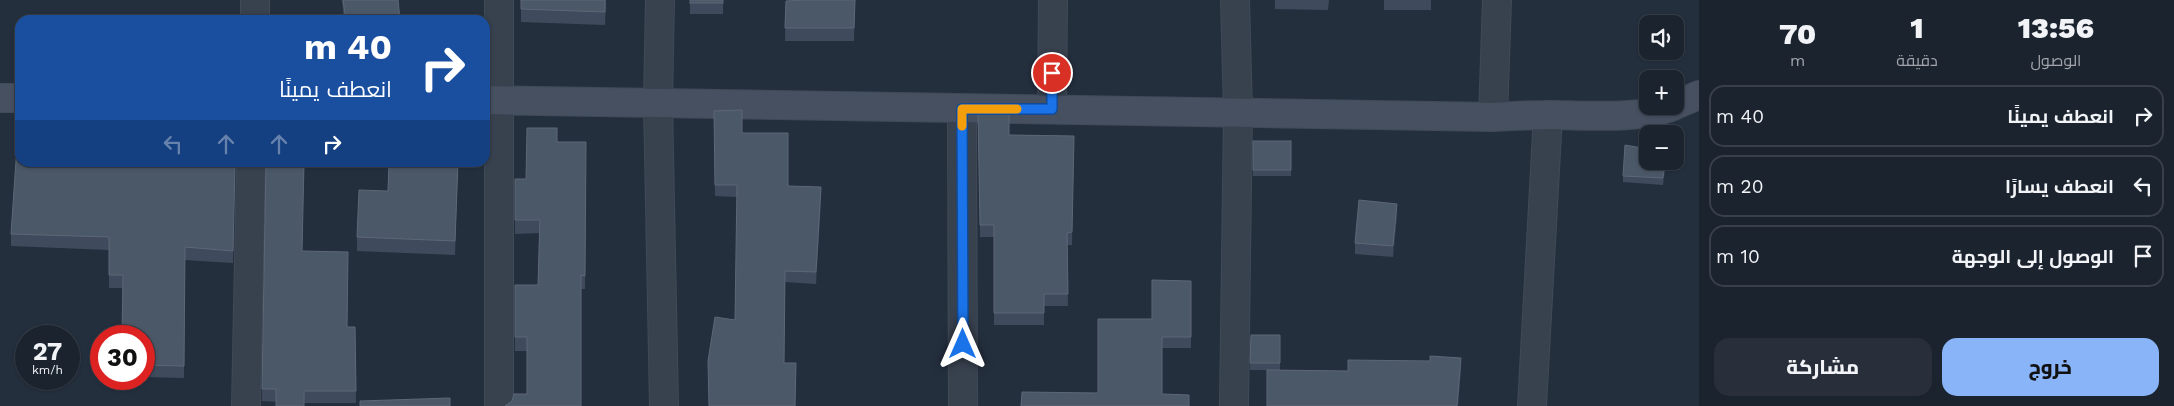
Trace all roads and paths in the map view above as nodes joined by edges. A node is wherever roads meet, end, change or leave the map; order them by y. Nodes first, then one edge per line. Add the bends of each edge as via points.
1 (255, 0) edge
2 (499, 0) edge
3 (660, 0) edge
4 (1052, 0) edge
5 (1235, 0) edge
6 (1497, 0) edge
7 (255, 15) edge
8 (1699, 95) edge
9 (0, 98) edge
10 (15, 98) edge
11 (492, 100) edge
12 (658, 102) junction
13 (1684, 102) edge
14 (962, 109) junction
15 (1052, 109) junction
16 (1238, 112) junction
17 (1639, 113) edge
18 (1548, 115) junction
19 (1493, 117) junction
20 (251, 167) edge
21 (246, 406) edge
22 (500, 406) edge
23 (664, 406) edge
24 (963, 406) edge
25 (1234, 406) edge
26 (1532, 406) edge

1 - 7 street
2 - 11 street
3 - 12 street
4 - 15 street
5 - 16 street
6 - 19 street
8 - 13 main road
9 - 10 main road
11 - 12 main road
11 - 22 street
12 - 14 main road
12 - 23 street
14 - 15 main road
14 - 24 street
15 - 16 main road
16 - 19 main road
16 - 25 street
17 - 18 main road
18 - 19 main road
18 - 26 street
20 - 21 street

